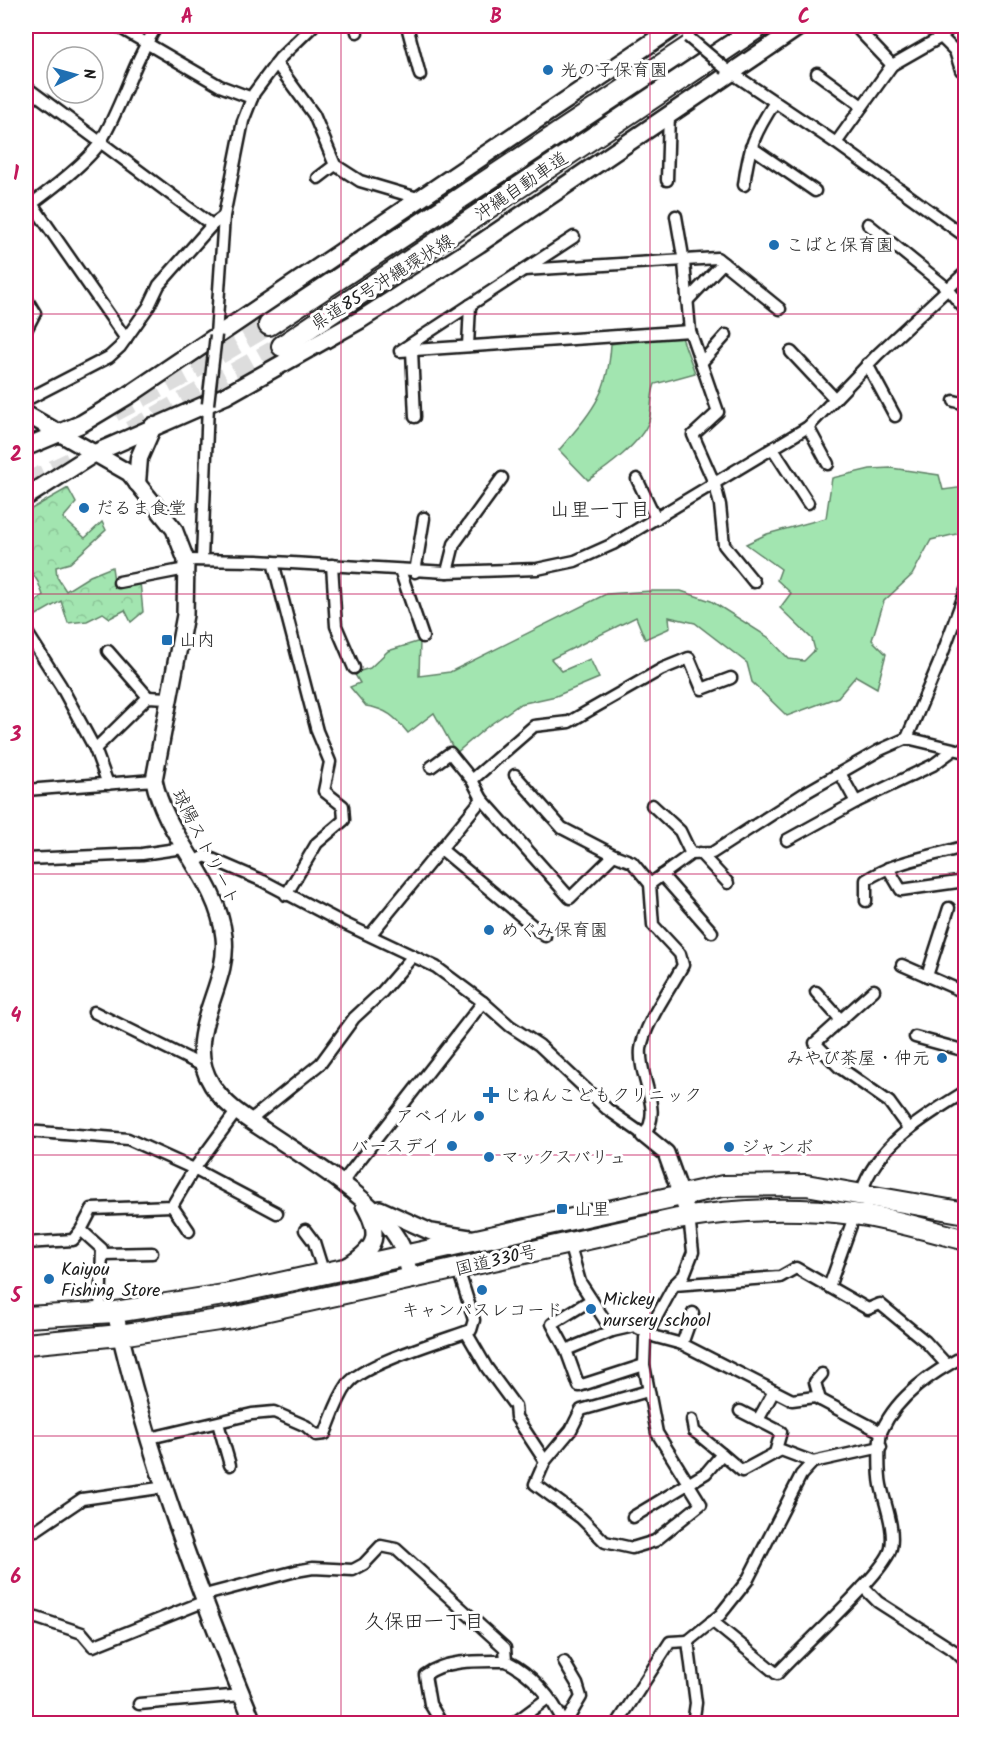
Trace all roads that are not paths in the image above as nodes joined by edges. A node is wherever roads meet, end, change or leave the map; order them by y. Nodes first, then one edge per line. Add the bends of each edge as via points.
1 (117, 26) edge
2 (157, 26) edge
3 (312, 26) edge
4 (407, 26) edge
5 (674, 26) edge
6 (720, 26) edge
7 (760, 26) edge
8 (800, 26) edge
9 (855, 26) edge
10 (952, 26) edge
11 (941, 37) junction
12 (146, 43) junction
13 (960, 49) edge
14 (276, 63) junction
15 (892, 66) junction
16 (961, 70) dead end
17 (729, 71) junction
18 (817, 73) dead end
19 (420, 75) dead end
20 (26, 87) edge
21 (252, 98) junction
22 (775, 102) junction
23 (862, 106) junction
24 (669, 112) junction
25 (101, 143) junction
26 (836, 143) junction
27 (751, 147) junction
28 (335, 165) junction
29 (318, 178) dead end
30 (667, 180) dead end
31 (744, 185) dead end
32 (815, 191) dead end
33 (422, 199) junction
34 (27, 202) edge
35 (224, 216) junction
36 (676, 216) dead end
37 (868, 224) dead end
38 (212, 225) junction
39 (573, 237) dead end
40 (966, 237) edge
41 (684, 262) junction
42 (723, 263) junction
43 (524, 270) junction
44 (966, 272) edge
45 (947, 288) junction
46 (26, 298) edge
47 (687, 302) junction
48 (470, 305) junction
49 (780, 309) dead end
50 (966, 311) edge
51 (269, 325) tunnel mouth
52 (26, 330) edge
53 (690, 331) junction
54 (216, 335) junction
55 (726, 335) dead end
56 (126, 339) junction
57 (282, 346) tunnel mouth
58 (468, 346) junction
59 (412, 350) junction
60 (791, 352) dead end
61 (701, 363) junction
62 (867, 364) junction
63 (835, 399) junction
64 (26, 400) edge
65 (207, 404) junction
66 (26, 414) edge
67 (895, 416) dead end
68 (415, 417) dead end
69 (153, 426) junction
70 (808, 427) junction
71 (60, 433) junction
72 (26, 447) edge
73 (773, 450) junction
74 (95, 453) junction
75 (828, 464) dead end
76 (502, 478) dead end
77 (638, 479) dead end
78 (137, 483) junction
79 (715, 484) junction
80 (26, 497) edge
81 (808, 503) dead end
82 (423, 518) dead end
83 (656, 519) junction
84 (202, 559) junction
85 (273, 562) junction
86 (186, 564) junction
87 (332, 565) junction
88 (400, 570) junction
89 (415, 572) junction
90 (447, 572) junction
91 (119, 582) dead end
92 (754, 582) dead end
93 (966, 590) edge
94 (26, 631) edge
95 (423, 638) dead end
96 (108, 651) dead end
97 (354, 668) dead end
98 (731, 678) dead end
99 (148, 697) junction
100 (168, 698) junction
101 (907, 738) junction
102 (95, 749) junction
103 (952, 751) junction
104 (966, 752) edge
105 (431, 767) dead end
106 (840, 773) junction
107 (515, 775) dead end
108 (154, 780) junction
109 (472, 780) junction
110 (108, 784) junction
111 (26, 790) edge
112 (482, 799) junction
113 (856, 802) junction
114 (652, 805) dead end
115 (787, 840) dead end
116 (966, 846) edge
117 (183, 848) junction
118 (441, 849) junction
119 (696, 853) junction
120 (614, 855) junction
121 (26, 859) edge
122 (192, 863) junction
123 (888, 867) junction
124 (662, 875) junction
125 (966, 878) edge
126 (728, 883) dead end
127 (650, 884) junction
128 (286, 894) junction
129 (866, 901) dead end
130 (949, 908) dead end
131 (712, 932) dead end
132 (370, 934) junction
133 (544, 936) dead end
134 (413, 956) junction
135 (902, 965) dead end
136 (927, 976) junction
137 (874, 990) dead end
138 (816, 992) dead end
139 (966, 993) edge
140 (483, 1002) junction
141 (94, 1012) dead end
142 (841, 1020) junction
143 (915, 1037) dead end
144 (966, 1051) edge
145 (203, 1066) junction
146 (966, 1091) edge
147 (242, 1117) junction
148 (908, 1128) junction
149 (26, 1131) edge
150 (644, 1135) junction
151 (194, 1169) junction
152 (341, 1184) junction
153 (861, 1193) junction
154 (681, 1194) junction
155 (359, 1197) junction
156 (172, 1206) junction
157 (277, 1213) dead end
158 (966, 1213) edge
159 (855, 1214) junction
160 (688, 1217) junction
161 (81, 1230) junction
162 (305, 1230) dead end
163 (189, 1231) dead end
164 (482, 1239) junction
165 (966, 1240) edge
166 (26, 1243) edge
167 (569, 1244) junction
168 (152, 1253) dead end
169 (102, 1254) junction
170 (405, 1257) junction
171 (458, 1269) junction
172 (332, 1272) junction
173 (411, 1280) junction
174 (674, 1285) junction
175 (829, 1287) junction
176 (591, 1300) junction
177 (107, 1313) junction
178 (693, 1313) dead end
179 (26, 1317) edge
180 (612, 1331) junction
181 (466, 1332) junction
182 (650, 1332) junction
183 (120, 1335) junction
184 (26, 1344) edge
185 (682, 1344) junction
186 (566, 1350) junction
187 (966, 1355) edge
188 (644, 1365) junction
189 (947, 1365) junction
190 (822, 1374) dead end
191 (774, 1390) junction
192 (648, 1391) junction
193 (820, 1400) junction
194 (740, 1410) dead end
195 (692, 1420) dead end
196 (758, 1420) junction
197 (218, 1423) junction
198 (881, 1432) junction
199 (150, 1438) junction
200 (880, 1447) junction
201 (775, 1453) junction
202 (722, 1454) junction
203 (545, 1461) junction
204 (813, 1461) junction
205 (230, 1466) dead end
206 (687, 1482) junction
207 (166, 1487) junction
208 (633, 1517) dead end
209 (26, 1532) edge
210 (863, 1587) junction
211 (202, 1599) junction
212 (26, 1619) edge
213 (712, 1621) junction
214 (688, 1641) junction
215 (506, 1661) junction
216 (564, 1662) dead end
217 (966, 1662) edge
218 (242, 1695) junction
219 (548, 1698) junction
220 (139, 1704) dead end
221 (254, 1724) edge
222 (442, 1724) edge
223 (513, 1724) edge
224 (565, 1724) edge
225 (617, 1724) edge
226 (693, 1724) edge

1 - 12 street
2 - 12 street
3 - 14 street
4 - 19 street
5 - 17 street, bridge
5 - 33 main road
6 - 51 highway, 沖縄自動車道
7 - 57 highway, 沖縄自動車道
8 - 17 main road, 県道85号沖縄環状線
9 - 15 street
10 - 11 street
11 - 13 street
11 - 15 street
12 - 21 street via 220,86
12 - 25 street
13 - 16 street
14 - 21 street
14 - 28 street via 314,115
15 - 23 street
17 - 22 street
17 - 24 main road, 県道85号沖縄環状線
18 - 23 street
20 - 25 street
21 - 35 street via 243,121
22 - 26 street
22 - 27 street
23 - 26 street
24 - 30 street
24 - 65 main road, 県道85号沖縄環状線 via 407,291 308,352
25 - 34 street
25 - 38 street
26 - 40 street
27 - 31 street
27 - 32 street
28 - 29 street
28 - 33 street via 360,181
33 - 54 main road
34 - 56 street
35 - 38 street
35 - 54 street
36 - 41 street
37 - 45 street
38 - 56 street via 159,285
39 - 43 street
41 - 42 street via 717,258
41 - 43 street
41 - 47 street
42 - 47 street
42 - 49 street
43 - 48 street
44 - 45 street
45 - 50 street
45 - 62 street
46 - 52 street via 35,313
47 - 53 street
48 - 58 street
48 - 59 street via 400,351
53 - 58 street
53 - 61 street
54 - 65 street, bridge
54 - 71 main road via 105,410
55 - 61 street
56 - 64 street via 108,357
58 - 59 street
59 - 68 street
60 - 63 street
61 - 79 street via 718,412 693,435
62 - 63 street
62 - 67 street
63 - 70 street
65 - 69 main road, 県道85号沖縄環状線
65 - 84 street
66 - 71 main road, 球陽ストリート
69 - 74 main road, 県道85号沖縄環状線
69 - 78 main road via 139,458
70 - 73 street
70 - 75 street
71 - 72 main road
71 - 74 main road, 球陽ストリート
73 - 79 street
73 - 81 street
74 - 78 main road, 球陽ストリート via 129,473
74 - 80 main road, 県道85号沖縄環状線
76 - 90 street via 454,544
77 - 83 street
78 - 86 main road, 球陽ストリート via 174,529
79 - 83 street
79 - 92 street via 724,545
82 - 89 street
83 - 90 street via 576,561 537,570
84 - 85 street
84 - 86 street
85 - 87 street
85 - 128 street via 316,731 330,762 324,791 343,806 344,820 317,843
86 - 91 street
86 - 100 main road, 球陽ストリート via 185,615
87 - 88 street
87 - 97 street via 336,626
88 - 89 street
88 - 95 street
89 - 90 street
93 - 101 street
94 - 102 street
96 - 99 street
98 - 109 street via 702,689 689,658 569,722 534,726
99 - 100 street
99 - 102 street
100 - 108 main road, 球陽ストリート
101 - 103 street
101 - 106 street
102 - 110 street
103 - 104 street
103 - 113 street via 933,765
105 - 109 street via 450,753
106 - 113 street
106 - 119 street via 712,853
107 - 120 street via 562,828
108 - 110 street
108 - 117 main road, 球陽ストリート via 157,796
109 - 112 street
110 - 111 street
112 - 118 street
112 - 120 street via 570,898
113 - 115 street
114 - 119 street via 681,831
116 - 123 street
117 - 121 street via 142,854
117 - 122 main road, 球陽ストリート
118 - 132 street
118 - 133 street
119 - 124 street
119 - 126 street
120 - 127 street via 632,862
122 - 128 street via 205,856
122 - 145 main road, 球陽ストリート via 218,912 224,936 221,977 201,1032
123 - 125 street via 901,890
123 - 129 street via 866,880
124 - 127 street
124 - 131 street
127 - 150 street via 653,925 680,954 683,965 641,1049 652,1120
128 - 132 street
130 - 136 street
132 - 134 street
134 - 140 street via 436,967
134 - 147 street via 354,1018 321,1064
135 - 136 street
136 - 139 street
137 - 142 street
138 - 142 street
140 - 150 street via 539,1045 607,1109
140 - 152 street
141 - 145 street
142 - 148 street via 815,1043 839,1067 889,1102
143 - 144 street
145 - 147 main road, 球陽ストリート via 219,1096
146 - 148 street
147 - 151 street
147 - 152 main road, 球陽ストリート
148 - 153 street via 867,1172
149 - 151 street via 128,1139
150 - 154 main road via 666,1153
151 - 156 street
151 - 157 street
152 - 155 main road, 球陽ストリート
153 - 154 highway, 国道330号 via 806,1185 769,1185 723,1186
153 - 158 highway, 国道330号
154 - 160 main road
154 - 164 highway, 国道330号
155 - 164 main road via 389,1215 431,1232
155 - 170 main road, 球陽ストリート via 389,1226
155 - 172 main road via 370,1216 374,1245 366,1254
156 - 161 street via 92,1209
156 - 163 street
159 - 160 highway, 国道330号 via 774,1210
159 - 165 highway, 国道330号
159 - 175 street
160 - 167 highway, 国道330号
160 - 174 street via 693,1252 684,1275
161 - 166 street via 73,1240
161 - 169 street via 102,1249
162 - 172 street
164 - 170 highway, 国道330号
167 - 171 highway, 国道330号
167 - 176 street via 580,1282
168 - 169 street
169 - 177 street
170 - 172 highway, 国道330号
170 - 173 main road, 球陽ストリート
171 - 173 highway, 国道330号
171 - 181 street via 474,1320 471,1330
172 - 177 highway, 国道330号 via 219,1296
173 - 183 highway, 国道330号 via 232,1318
174 - 175 street via 780,1277 796,1268
174 - 182 street
175 - 189 street via 868,1309 880,1305 925,1341
176 - 180 street
176 - 186 street via 552,1324
177 - 179 highway, 国道330号
177 - 183 main road
178 - 185 street
180 - 182 street via 634,1326
180 - 186 street
181 - 197 street via 369,1369 349,1382 325,1434 316,1435 306,1426 274,1412
181 - 203 street via 515,1406 516,1417
182 - 185 street
182 - 188 street via 645,1338
183 - 184 highway, 国道330号
183 - 199 main road
185 - 191 street
186 - 188 street via 579,1386
187 - 189 street
188 - 192 street
189 - 198 street via 907,1394
190 - 193 street via 816,1382
191 - 193 street via 792,1400
191 - 196 street
192 - 203 street via 581,1410 571,1430
192 - 206 street via 657,1433
193 - 198 street
194 - 196 street
195 - 202 street via 693,1431
196 - 201 street via 781,1432
197 - 199 street
197 - 205 street
198 - 200 street
199 - 207 main road
200 - 204 street
200 - 210 street via 880,1482 890,1522 891,1550
201 - 202 street via 742,1471
201 - 204 street via 781,1450
202 - 206 street via 706,1473
203 - 206 street via 535,1484 581,1518 605,1542 632,1548 655,1541 701,1504
204 - 213 street via 801,1474 747,1581
206 - 208 street
207 - 209 street via 82,1499 36,1530
207 - 211 main road
210 - 213 street via 777,1674
210 - 217 street via 878,1602
211 - 212 street via 93,1646 82,1633 37,1618
211 - 215 street via 296,1571 353,1570 381,1546 396,1549 505,1648
211 - 218 main road
213 - 214 street
214 - 225 street via 670,1642
214 - 226 street via 696,1703
215 - 219 street via 523,1669
215 - 222 street via 435,1667 425,1675 430,1704
216 - 224 street via 580,1697
218 - 220 street
218 - 221 main road
219 - 223 street
219 - 224 street

